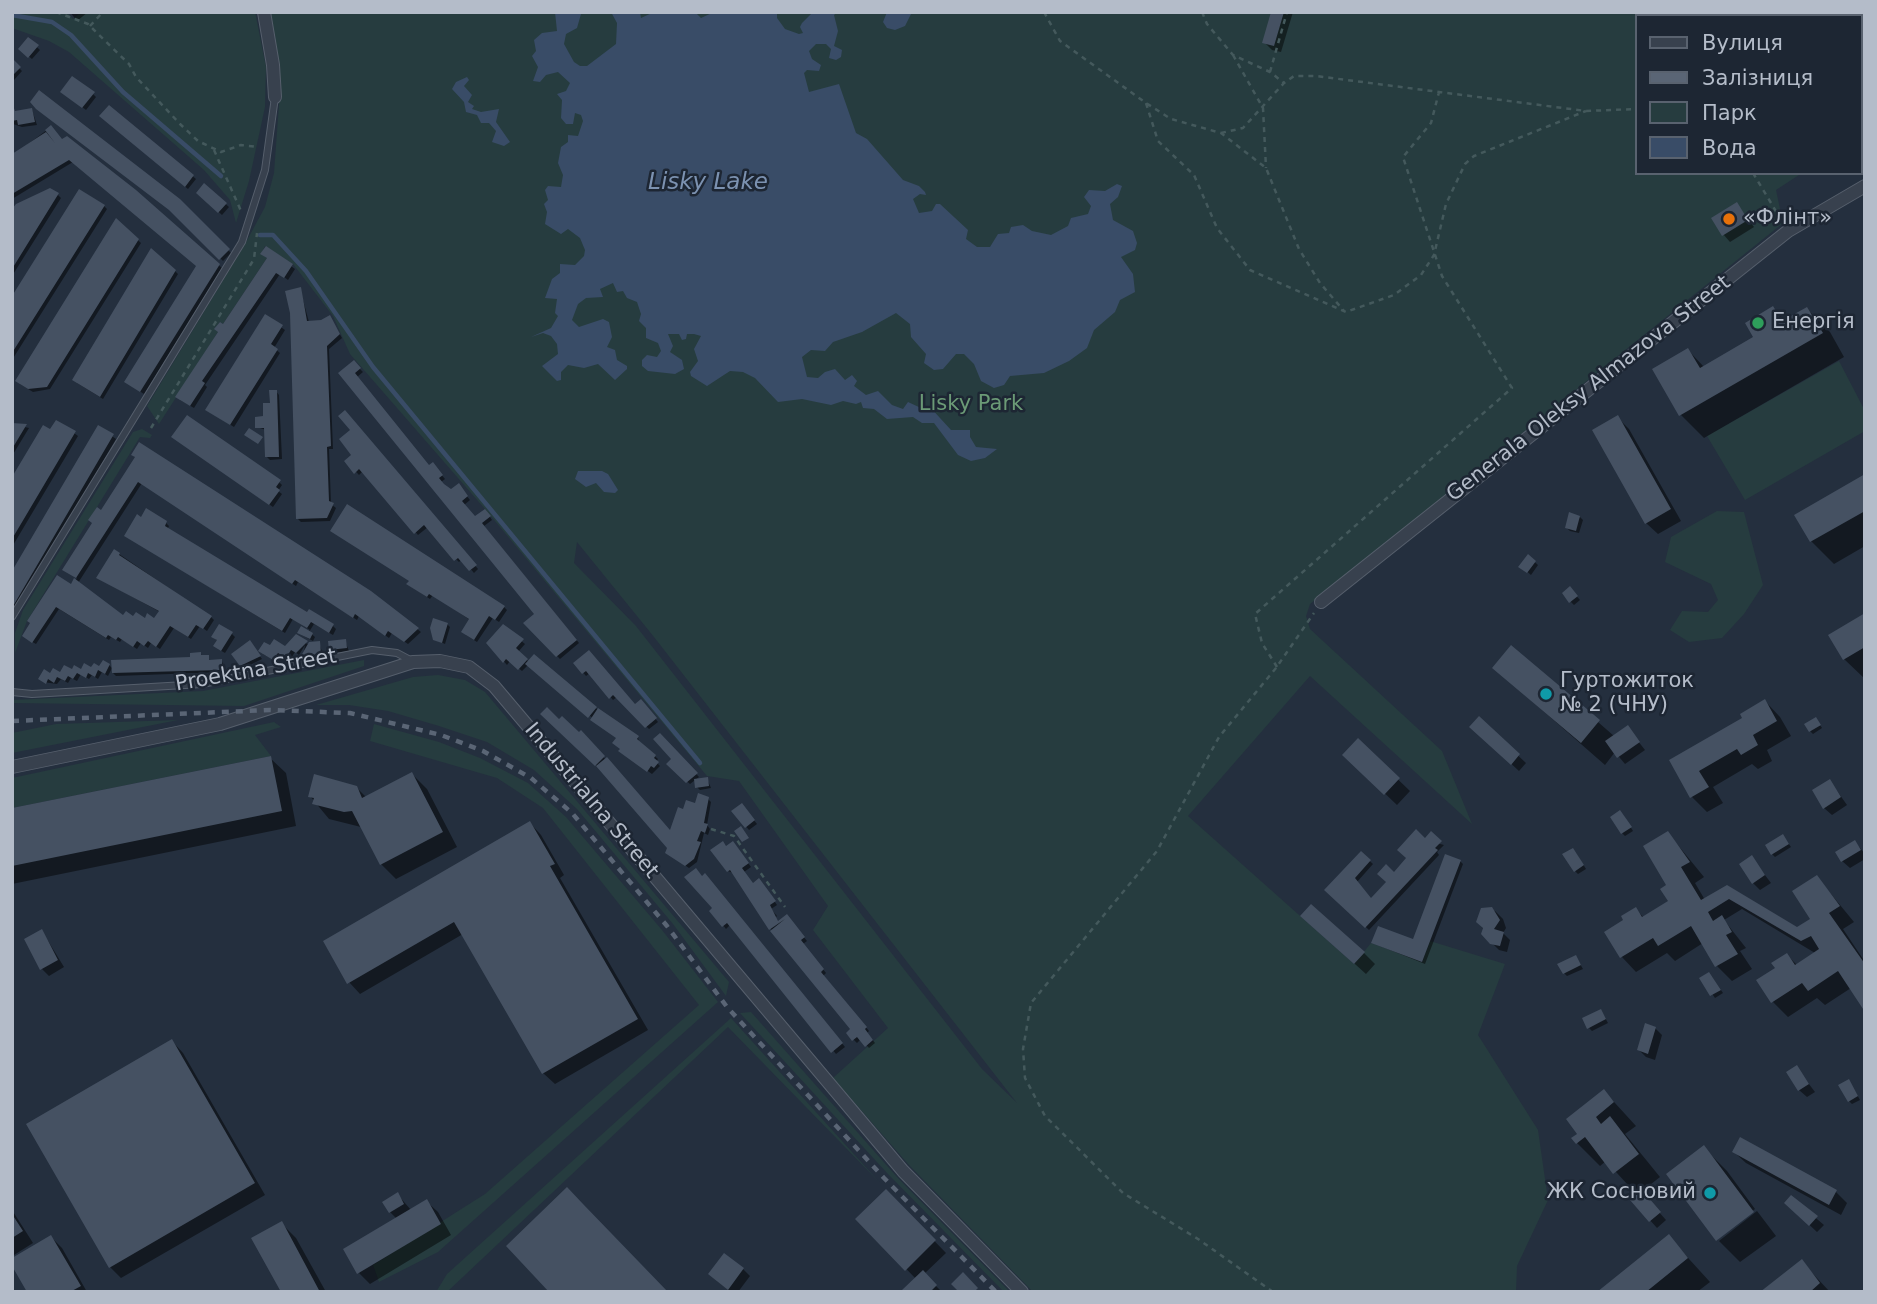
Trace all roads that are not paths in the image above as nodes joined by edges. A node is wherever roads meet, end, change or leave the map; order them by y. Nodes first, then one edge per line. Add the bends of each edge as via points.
1 (264, 12) edge
2 (275, 97) joint
3 (1865, 186) edge
4 (1318, 607) road end
5 (12, 617) edge
6 (413, 662) junction
7 (12, 692) edge
8 (12, 767) edge
9 (1022, 1292) edge

1 - 2 street
2 - 5 lane via 265,170 243,242
3 - 4 street, Generala Oleksy Almazova Street via 1788,231
6 - 7 lane, Proektna Street via 397,653 372,650 202,684
6 - 8 street, Industrialna Street via 220,724
6 - 9 street, Industrialna Street via 469,667 494,686 903,1171

